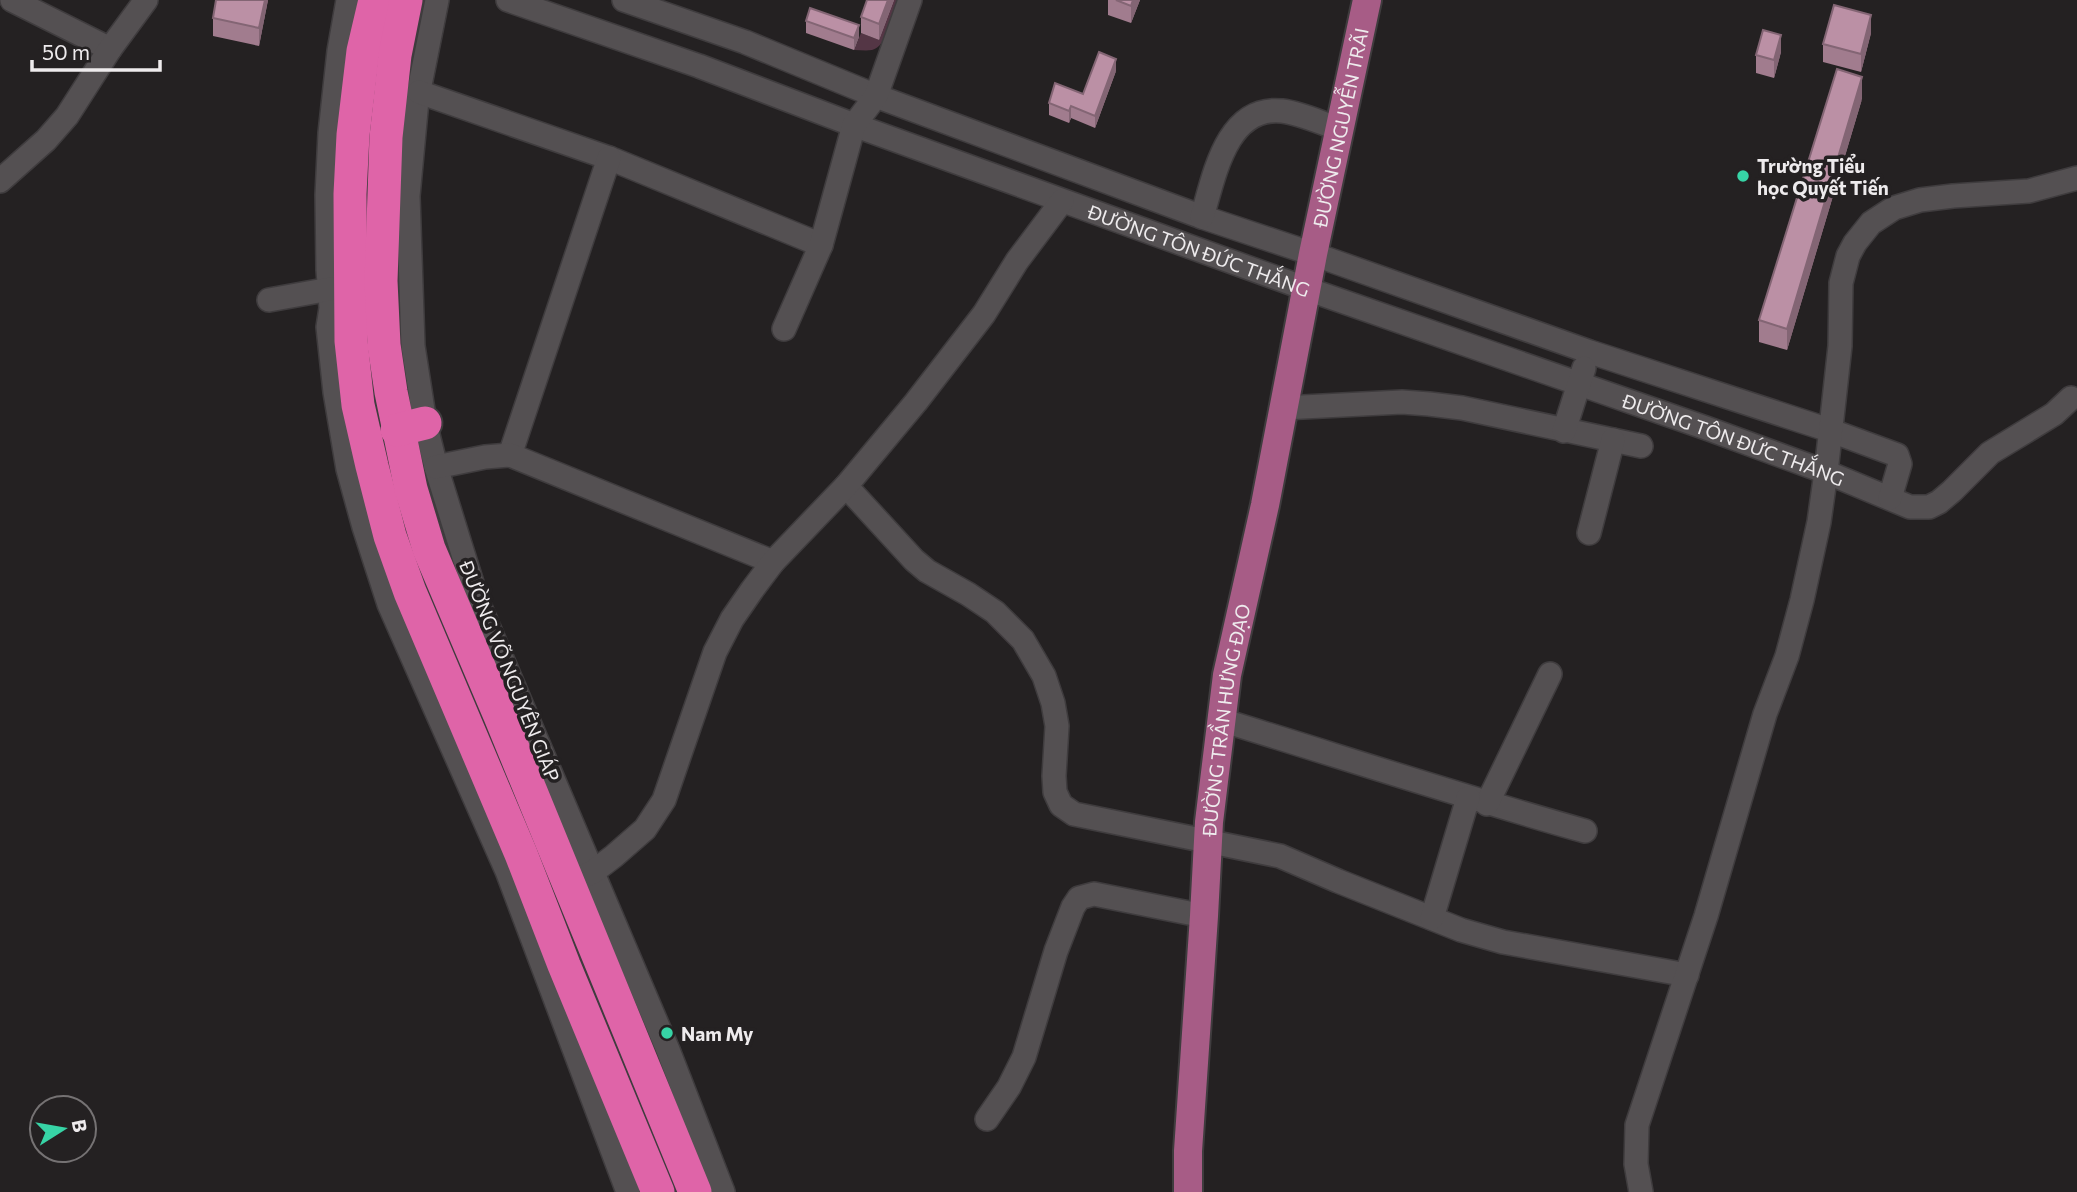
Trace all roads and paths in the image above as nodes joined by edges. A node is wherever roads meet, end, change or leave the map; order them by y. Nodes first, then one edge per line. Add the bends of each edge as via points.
1 (12, 0) edge
2 (146, 0) edge
3 (348, 0) edge
4 (375, 0) edge
5 (407, 0) edge
6 (437, 0) edge
7 (508, 0) edge
8 (624, 0) edge
9 (910, 0) edge
10 (1367, 0) edge
11 (110, 49) junction
12 (419, 92) junction
13 (876, 96) junction
14 (854, 125) junction
15 (1339, 129) junction
16 (609, 158) junction
17 (2077, 178) edge
18 (0, 181) edge
19 (1062, 201) junction
20 (1202, 217) junction
21 (821, 245) junction
22 (1313, 254) junction
23 (330, 289) junction
24 (1307, 289) junction
25 (270, 300) dead end
26 (784, 329) dead end
27 (1590, 352) junction
28 (1579, 383) junction
29 (2071, 398) dead end
30 (1283, 408) junction
31 (411, 427) junction
32 (1829, 430) junction
33 (1564, 431) junction
34 (1613, 440) junction
35 (1641, 446) dead end
36 (510, 455) junction
37 (436, 467) junction
38 (360, 468) junction
39 (1826, 472) junction
40 (846, 486) junction
41 (1890, 498) junction
42 (1589, 533) dead end
43 (773, 562) junction
44 (1550, 674) dead end
45 (1221, 720) junction
46 (1478, 801) junction
47 (1585, 831) dead end
48 (1208, 840) junction
49 (581, 878) junction
50 (1204, 916) junction
51 (1432, 918) junction
52 (1687, 975) junction
53 (987, 1119) dead end
54 (628, 1192) edge
55 (658, 1192) edge
56 (695, 1192) edge
57 (723, 1192) edge
58 (1188, 1192) edge
59 (1642, 1192) edge

1 - 11 street
2 - 11 street
3 - 23 street via 330,133
4 - 38 highway via 363,51 350,194 351,341
5 - 31 highway, ĐƯỜNG VÕ NGUYÊN GIÁP via 395,55 386,137 381,281 384,345
6 - 12 street, ĐƯỜNG VÕ NGUYÊN GIÁP
7 - 14 street, ĐƯỜNG TÔN ĐỨC THẮNG
8 - 13 street, ĐƯỜNG TÔN ĐỨC THẮNG via 745,42
9 - 13 street
10 - 15 main road, ĐƯỜNG NGUYỄN TRÃI
11 - 18 street via 67,117
12 - 16 street
12 - 31 street, ĐƯỜNG VÕ NGUYÊN GIÁP via 408,208
13 - 14 street
13 - 20 street, ĐƯỜNG TÔN ĐỨC THẮNG
14 - 19 street, ĐƯỜNG TÔN ĐỨC THẮNG
14 - 21 street
15 - 20 street via 1283,111 1255,115 1228,141
15 - 22 main road, ĐƯỜNG NGUYỄN TRÃI
16 - 21 street
16 - 36 street
17 - 32 street via 2013,193 1920,200 1894,208 1871,223 1855,243 1843,271
19 - 24 street, ĐƯỜNG TÔN ĐỨC THẮNG
19 - 40 street via 959,348
20 - 22 street, ĐƯỜNG TÔN ĐỨC THẮNG
21 - 26 street
22 - 24 main road, ĐƯỜNG TRẦN HƯNG ĐẠO
22 - 27 street, ĐƯỜNG TÔN ĐỨC THẮNG
23 - 25 street
23 - 38 street via 328,327 335,392
24 - 28 street, ĐƯỜNG TÔN ĐỨC THẮNG
24 - 30 main road, ĐƯỜNG TRẦN HƯNG ĐẠO
27 - 28 street
27 - 32 street, ĐƯỜNG TÔN ĐỨC THẮNG
28 - 33 street
28 - 39 street, ĐƯỜNG TÔN ĐỨC THẮNG
29 - 41 street, ĐƯỜNG TÔN ĐỨC THẮNG via 1990,453 1939,502 1920,508
30 - 33 street via 1429,404
30 - 45 main road, ĐƯỜNG TRẦN HƯNG ĐẠO
31 - 37 street, ĐƯỜNG VÕ NGUYÊN GIÁP
31 - 49 highway, ĐƯỜNG VÕ NGUYÊN GIÁP via 411,489 429,549
32 - 39 street
32 - 41 street, ĐƯỜNG TÔN ĐỨC THẮNG via 1897,455 1900,464
33 - 34 street
34 - 35 street
34 - 42 street
36 - 37 street
36 - 43 street
37 - 49 street, ĐƯỜNG VÕ NGUYÊN GIÁP via 478,602 547,767
38 - 54 street via 364,527 389,604 507,871
38 - 55 highway
39 - 41 street, ĐƯỜNG TÔN ĐỨC THẮNG
39 - 52 street via 1795,629
40 - 43 street
40 - 48 street via 927,571 995,612 1023,640 1044,676 1053,704 1055,792 1061,805 1074,814
43 - 49 street via 732,619 715,652 663,800 645,828
44 - 46 street
45 - 46 street
45 - 48 main road, ĐƯỜNG TRẦN HƯNG ĐẠO
46 - 47 street
46 - 51 street
48 - 50 main road, ĐƯỜNG TRẦN HƯNG ĐẠO
48 - 51 street via 1280,856
49 - 56 highway, ĐƯỜNG VÕ NGUYÊN GIÁP
49 - 57 street, ĐƯỜNG VÕ NGUYÊN GIÁP via 663,1039
50 - 53 street via 1113,896 1079,898 1056,951 1024,1058
50 - 58 main road, ĐƯỜNG TRẦN HƯNG ĐẠO
51 - 52 street via 1503,942
52 - 59 street via 1637,1125 1636,1164

